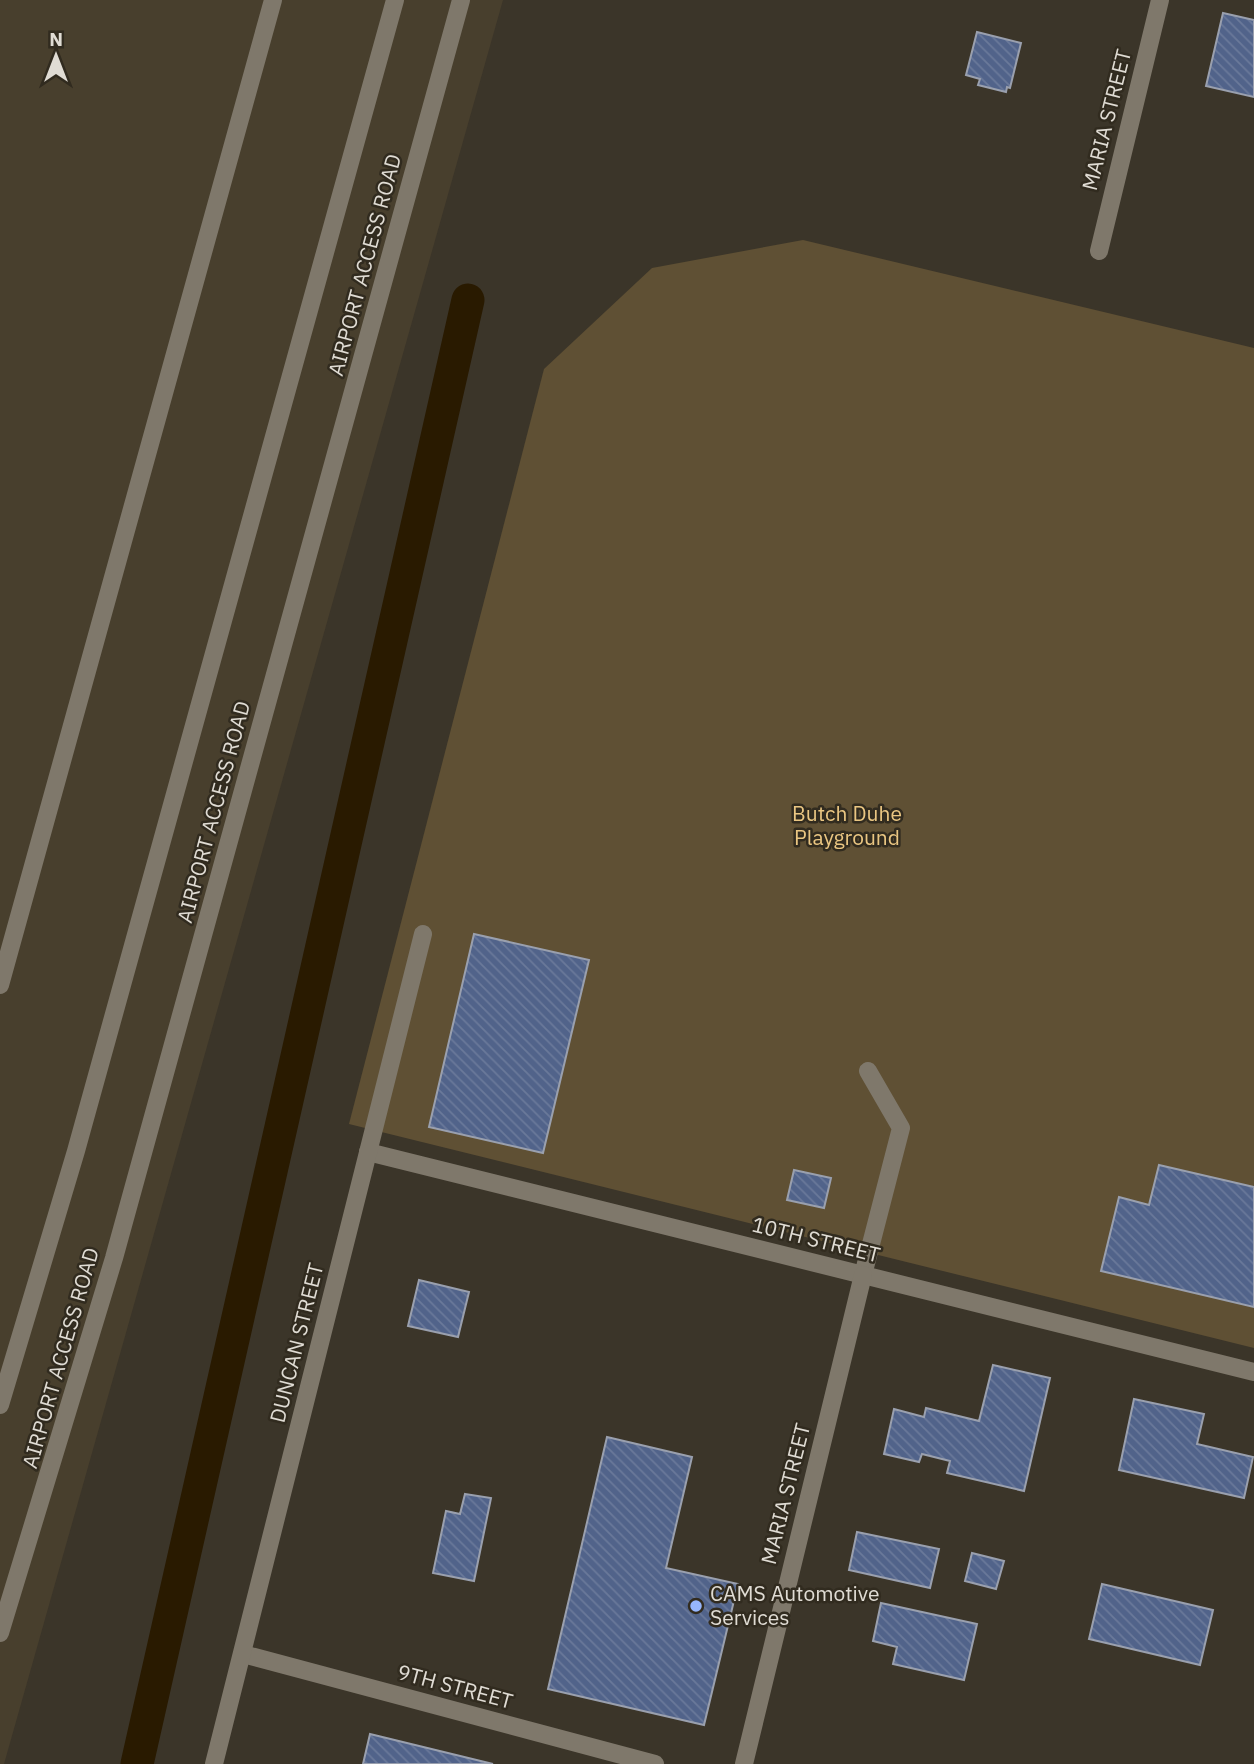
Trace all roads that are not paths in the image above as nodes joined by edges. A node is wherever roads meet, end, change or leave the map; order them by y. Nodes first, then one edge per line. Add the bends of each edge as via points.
1 (273, 0) edge
2 (395, 0) edge
3 (461, 0) edge
4 (1160, 0) edge
5 (1098, 251) dead end
6 (423, 934) dead end
7 (0, 985) edge
8 (868, 1071) dead end
9 (368, 1152) junction
10 (863, 1275) junction
11 (1254, 1372) edge
12 (0, 1405) edge
13 (0, 1633) edge
14 (243, 1654) junction
15 (214, 1764) edge
16 (655, 1764) edge
17 (744, 1764) edge

1 - 7 main road
2 - 12 main road, AIRPORT ACCESS ROAD via 76,1150
3 - 13 main road, AIRPORT ACCESS ROAD via 114,1258
4 - 5 main road, MARIA STREET
6 - 9 main road, DUNCAN STREET
8 - 10 main road, MARIA STREET via 901,1128
9 - 10 main road, 10TH STREET
9 - 14 main road, DUNCAN STREET
10 - 11 main road, 10TH STREET
10 - 17 main road, MARIA STREET
14 - 15 main road, DUNCAN STREET
14 - 16 main road, 9TH STREET

